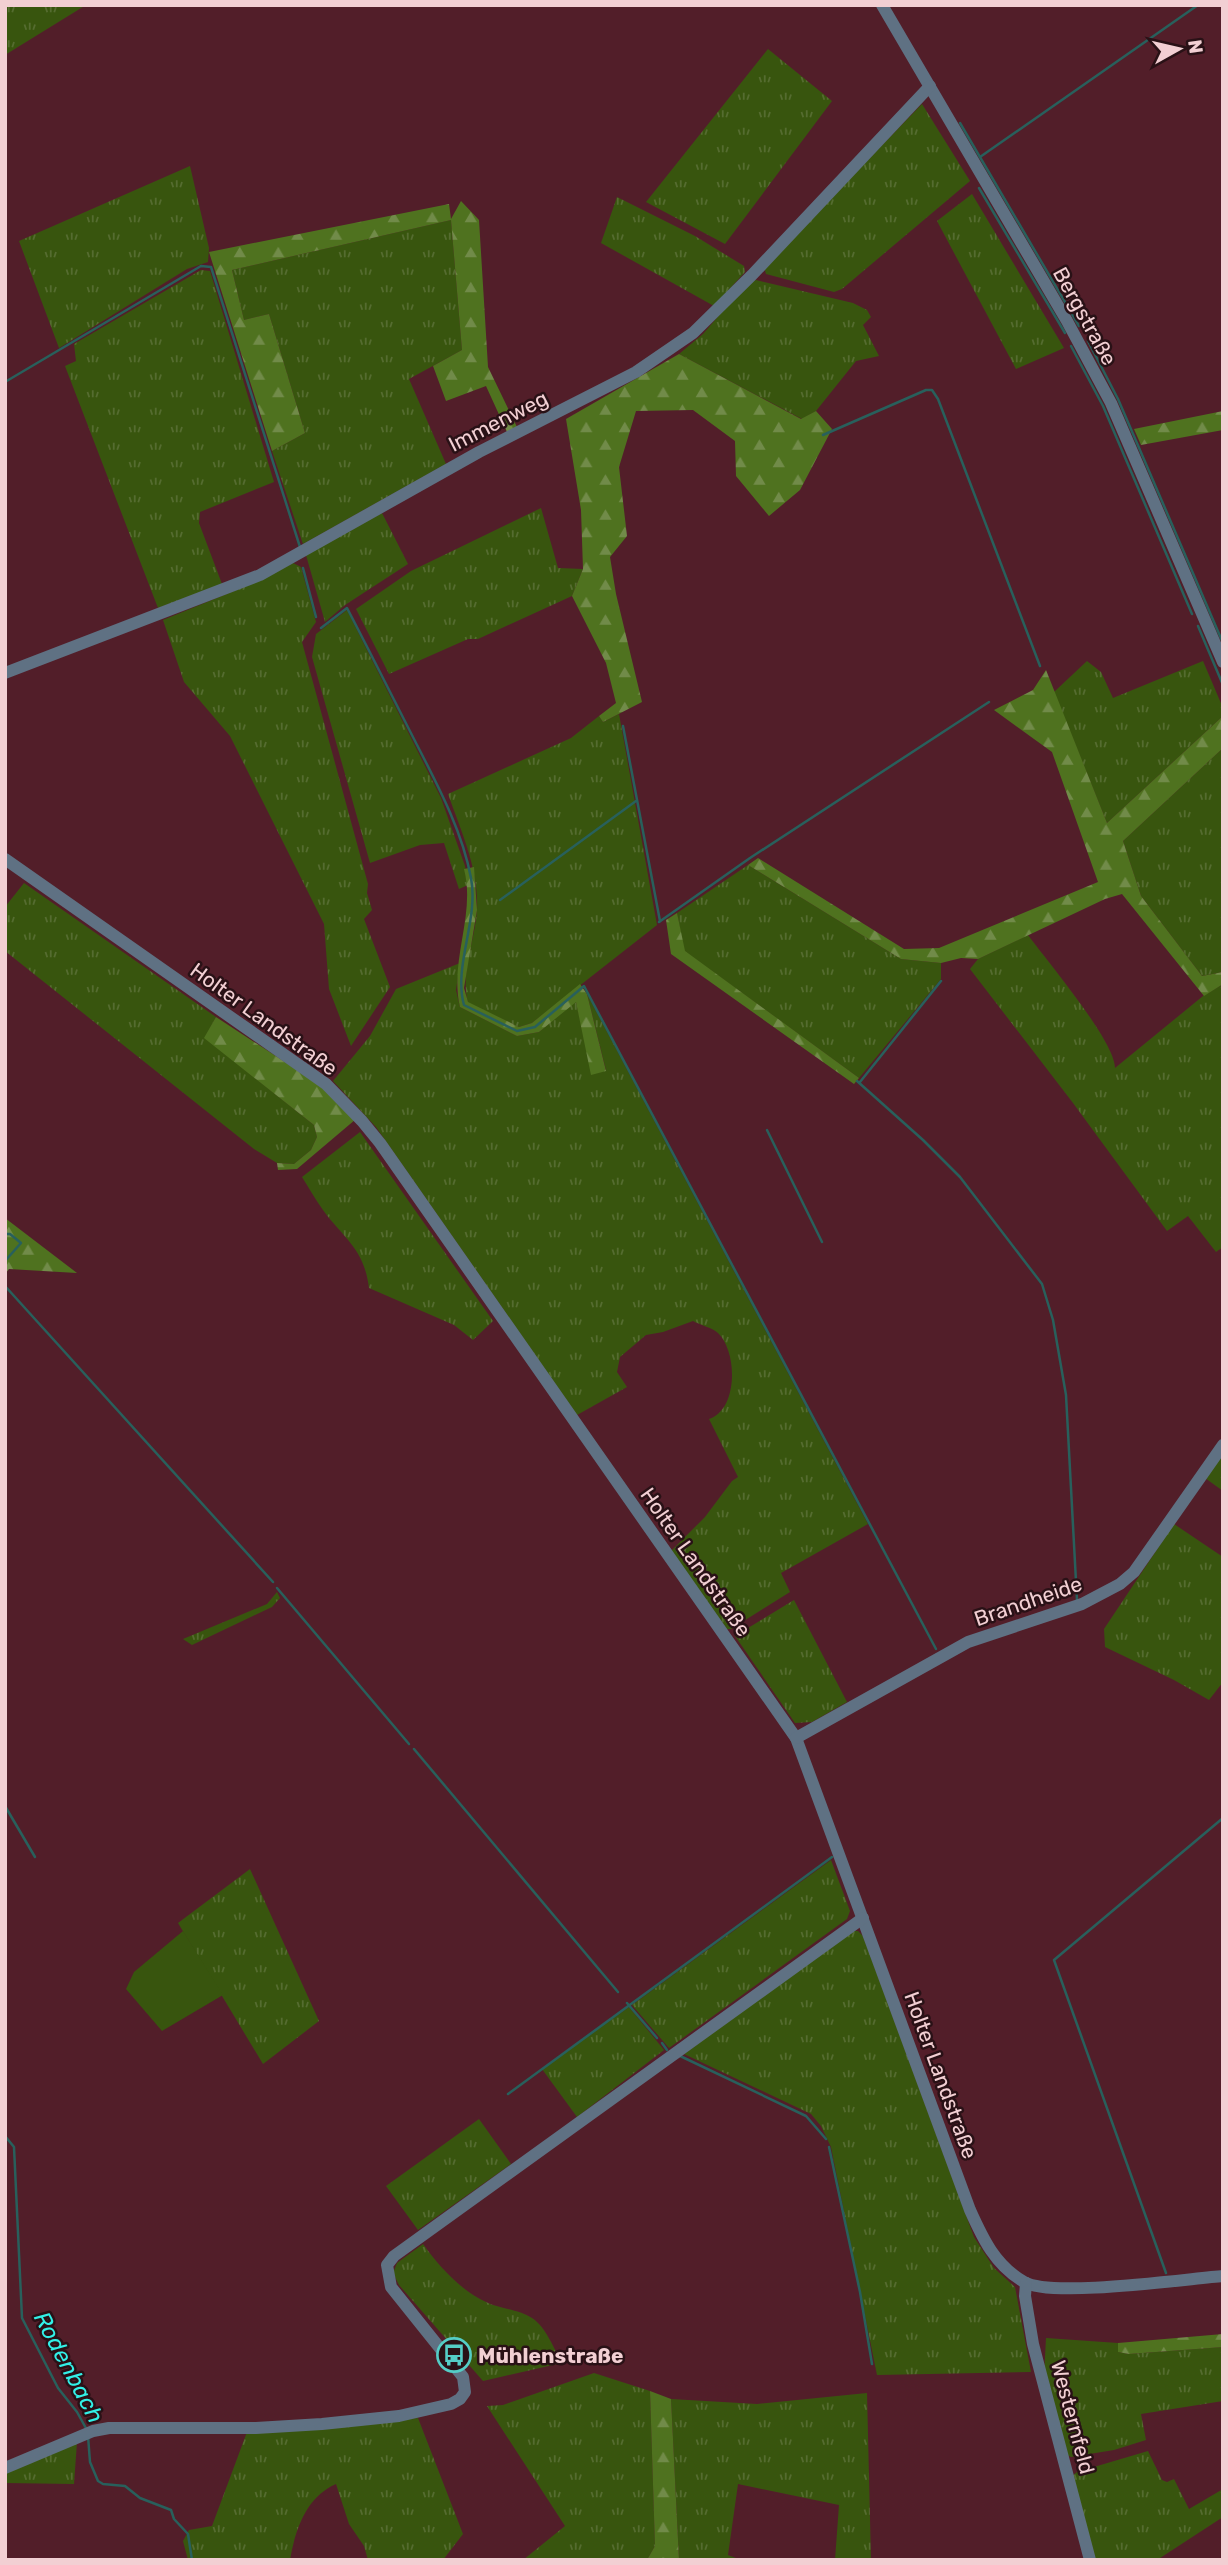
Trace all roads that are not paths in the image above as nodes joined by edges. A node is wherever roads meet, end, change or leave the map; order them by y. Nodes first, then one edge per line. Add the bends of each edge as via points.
1 (882, 5) edge
2 (930, 86) junction
3 (1223, 662) edge
4 (5, 673) edge
5 (5, 859) edge
6 (1223, 1445) edge
7 (796, 1738) junction
8 (863, 1918) junction
9 (1223, 2276) edge
10 (1026, 2283) junction
11 (5, 2468) edge
12 (1090, 2560) edge

1 - 2 street, Bergstraße
2 - 3 street, Bergstraße via 1111,403
2 - 4 street, Immenweg via 693,333 636,372 479,452 260,575
5 - 7 street, Holter Landstraße via 326,1084 362,1121
6 - 7 street, Brandheide via 1134,1572 1120,1584 1082,1604 968,1642
7 - 8 street, Holter Landstraße
8 - 10 street, Holter Landstraße via 986,2247
8 - 11 street via 394,2256 387,2265 391,2287 463,2377 465,2392 460,2399 399,2416 322,2424 122,2426 87,2434
9 - 10 street, Holter Landstraße via 1093,2287 1050,2288
10 - 12 street, Westernfeld via 1033,2344

